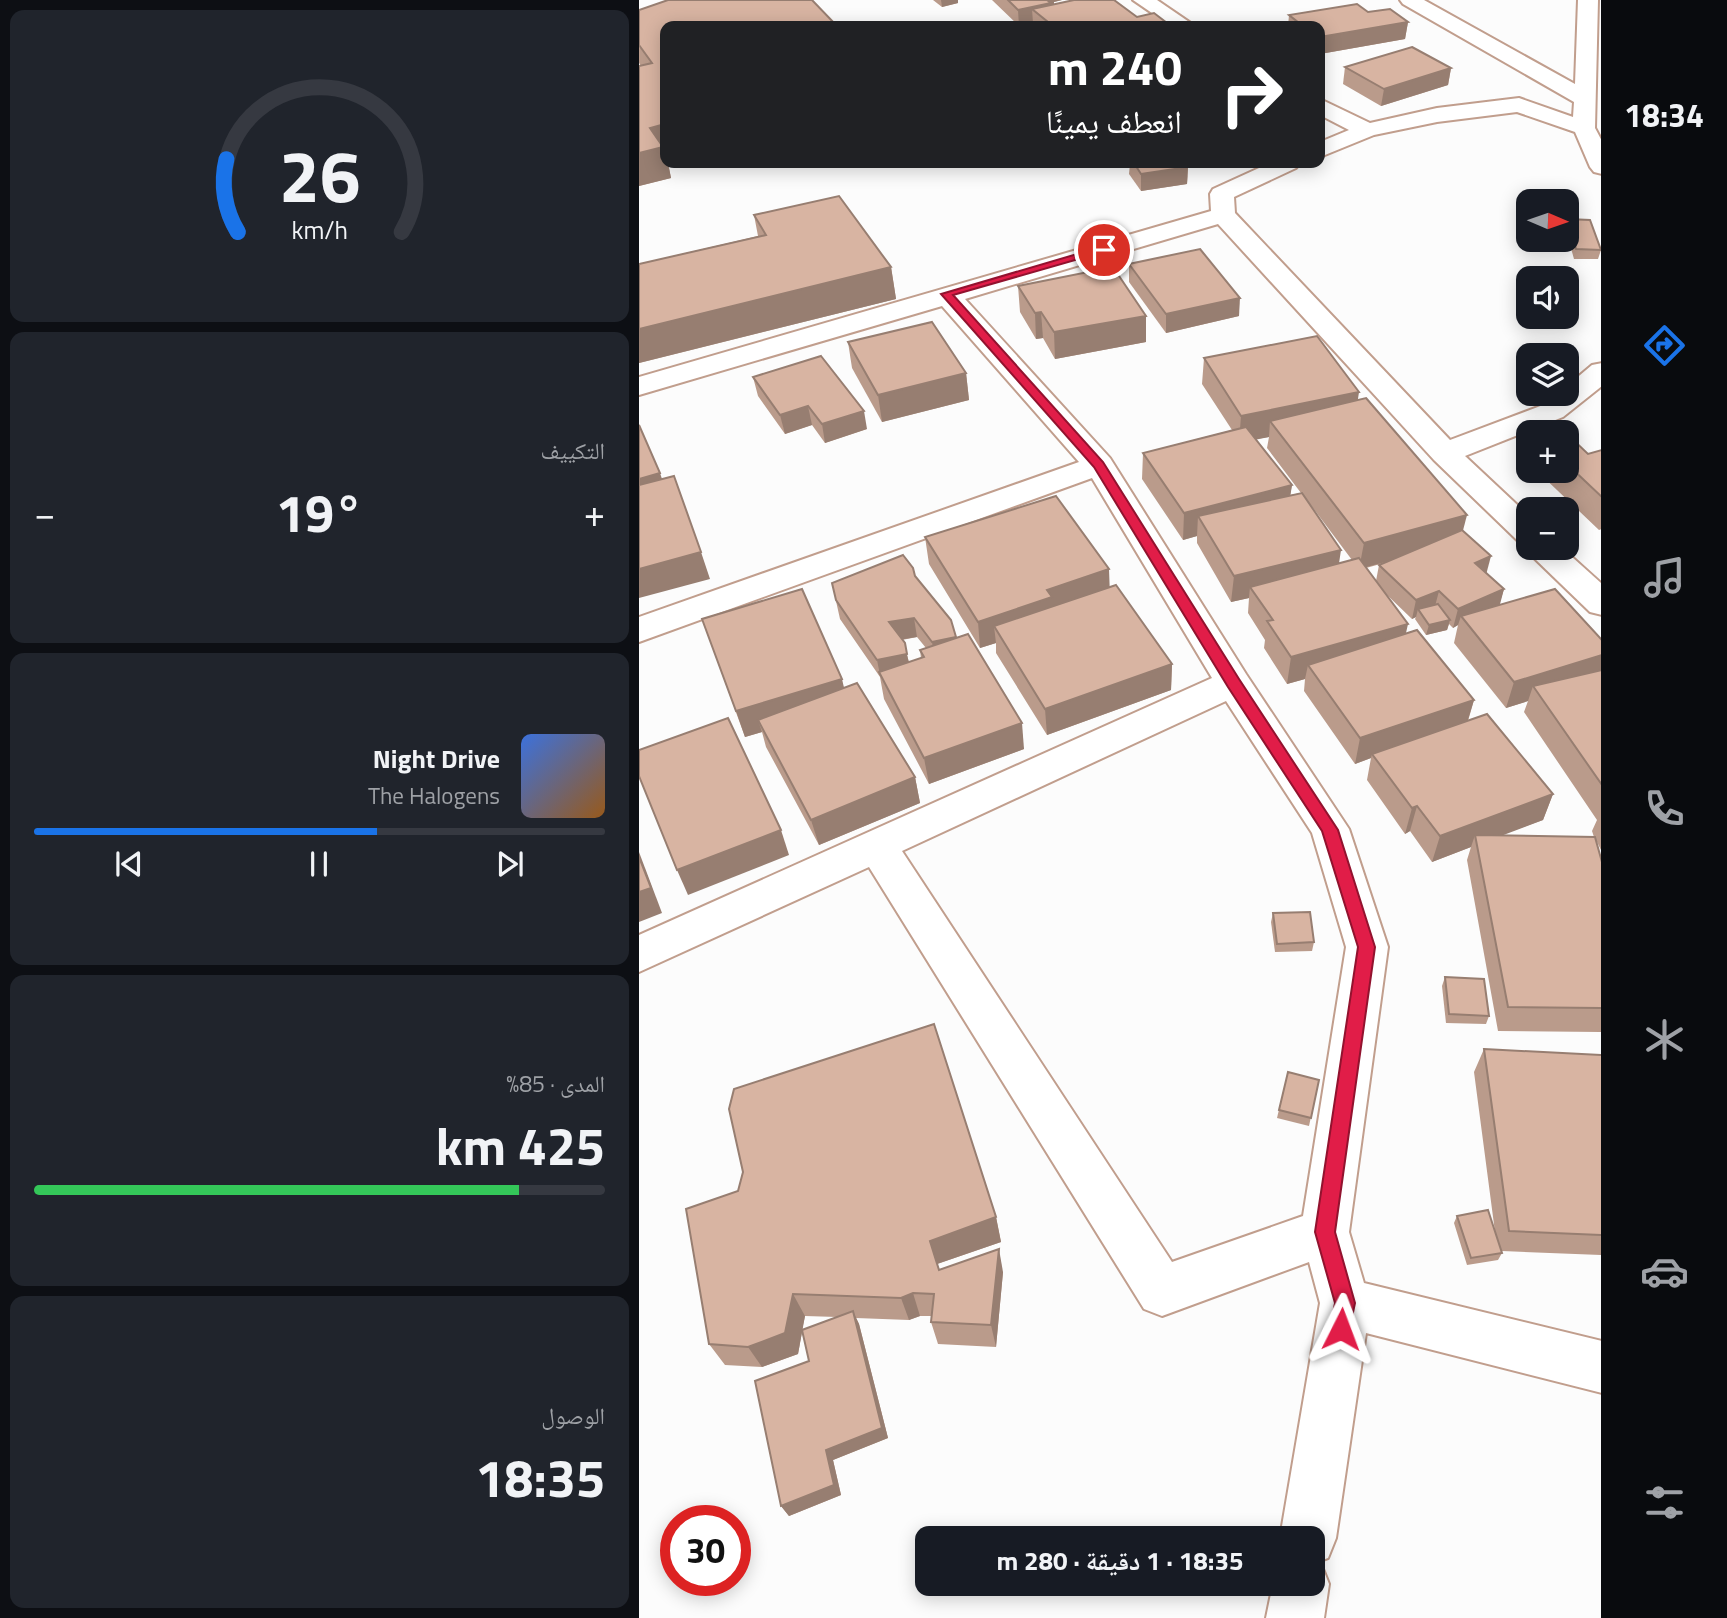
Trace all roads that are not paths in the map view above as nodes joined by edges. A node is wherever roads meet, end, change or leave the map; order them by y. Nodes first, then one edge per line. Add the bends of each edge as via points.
1 (1410, 0) edge
2 (1587, 0) edge
3 (1154, 1) edge
4 (1179, 21) edge
5 (1594, 34) edge
6 (1585, 99) junction
7 (1325, 109) edge
8 (1584, 128) junction
9 (1367, 130) junction
10 (1325, 148) edge
11 (1601, 167) edge
12 (1277, 168) edge
13 (1223, 215) junction
14 (946, 294) junction
15 (1601, 371) edge
16 (639, 386) edge
17 (1445, 453) junction
18 (1099, 465) junction
19 (1516, 521) edge
20 (1555, 560) edge
21 (1601, 604) edge
22 (639, 630) edge
23 (1233, 683) junction
24 (877, 846) junction
25 (639, 954) edge
26 (1325, 1232) junction
27 (1345, 1303) junction
28 (1601, 1367) edge
29 (1310, 1526) edge
30 (1299, 1596) edge
31 (1295, 1618) edge

1 - 6 street
2 - 5 street
3 - 4 street
5 - 6 street
6 - 8 street
7 - 9 street
8 - 9 street via 1519,105
8 - 11 street
9 - 10 street
12 - 13 street via 1222,194
13 - 14 street
13 - 17 street
14 - 16 street
14 - 18 street
15 - 17 street via 1553,411
17 - 19 street
18 - 22 street
18 - 23 street
20 - 21 street
23 - 24 street
23 - 26 street via 1330,830 1367,947
24 - 25 street
24 - 26 street via 1162,1291
26 - 27 street
27 - 28 street
27 - 29 street
30 - 31 street

